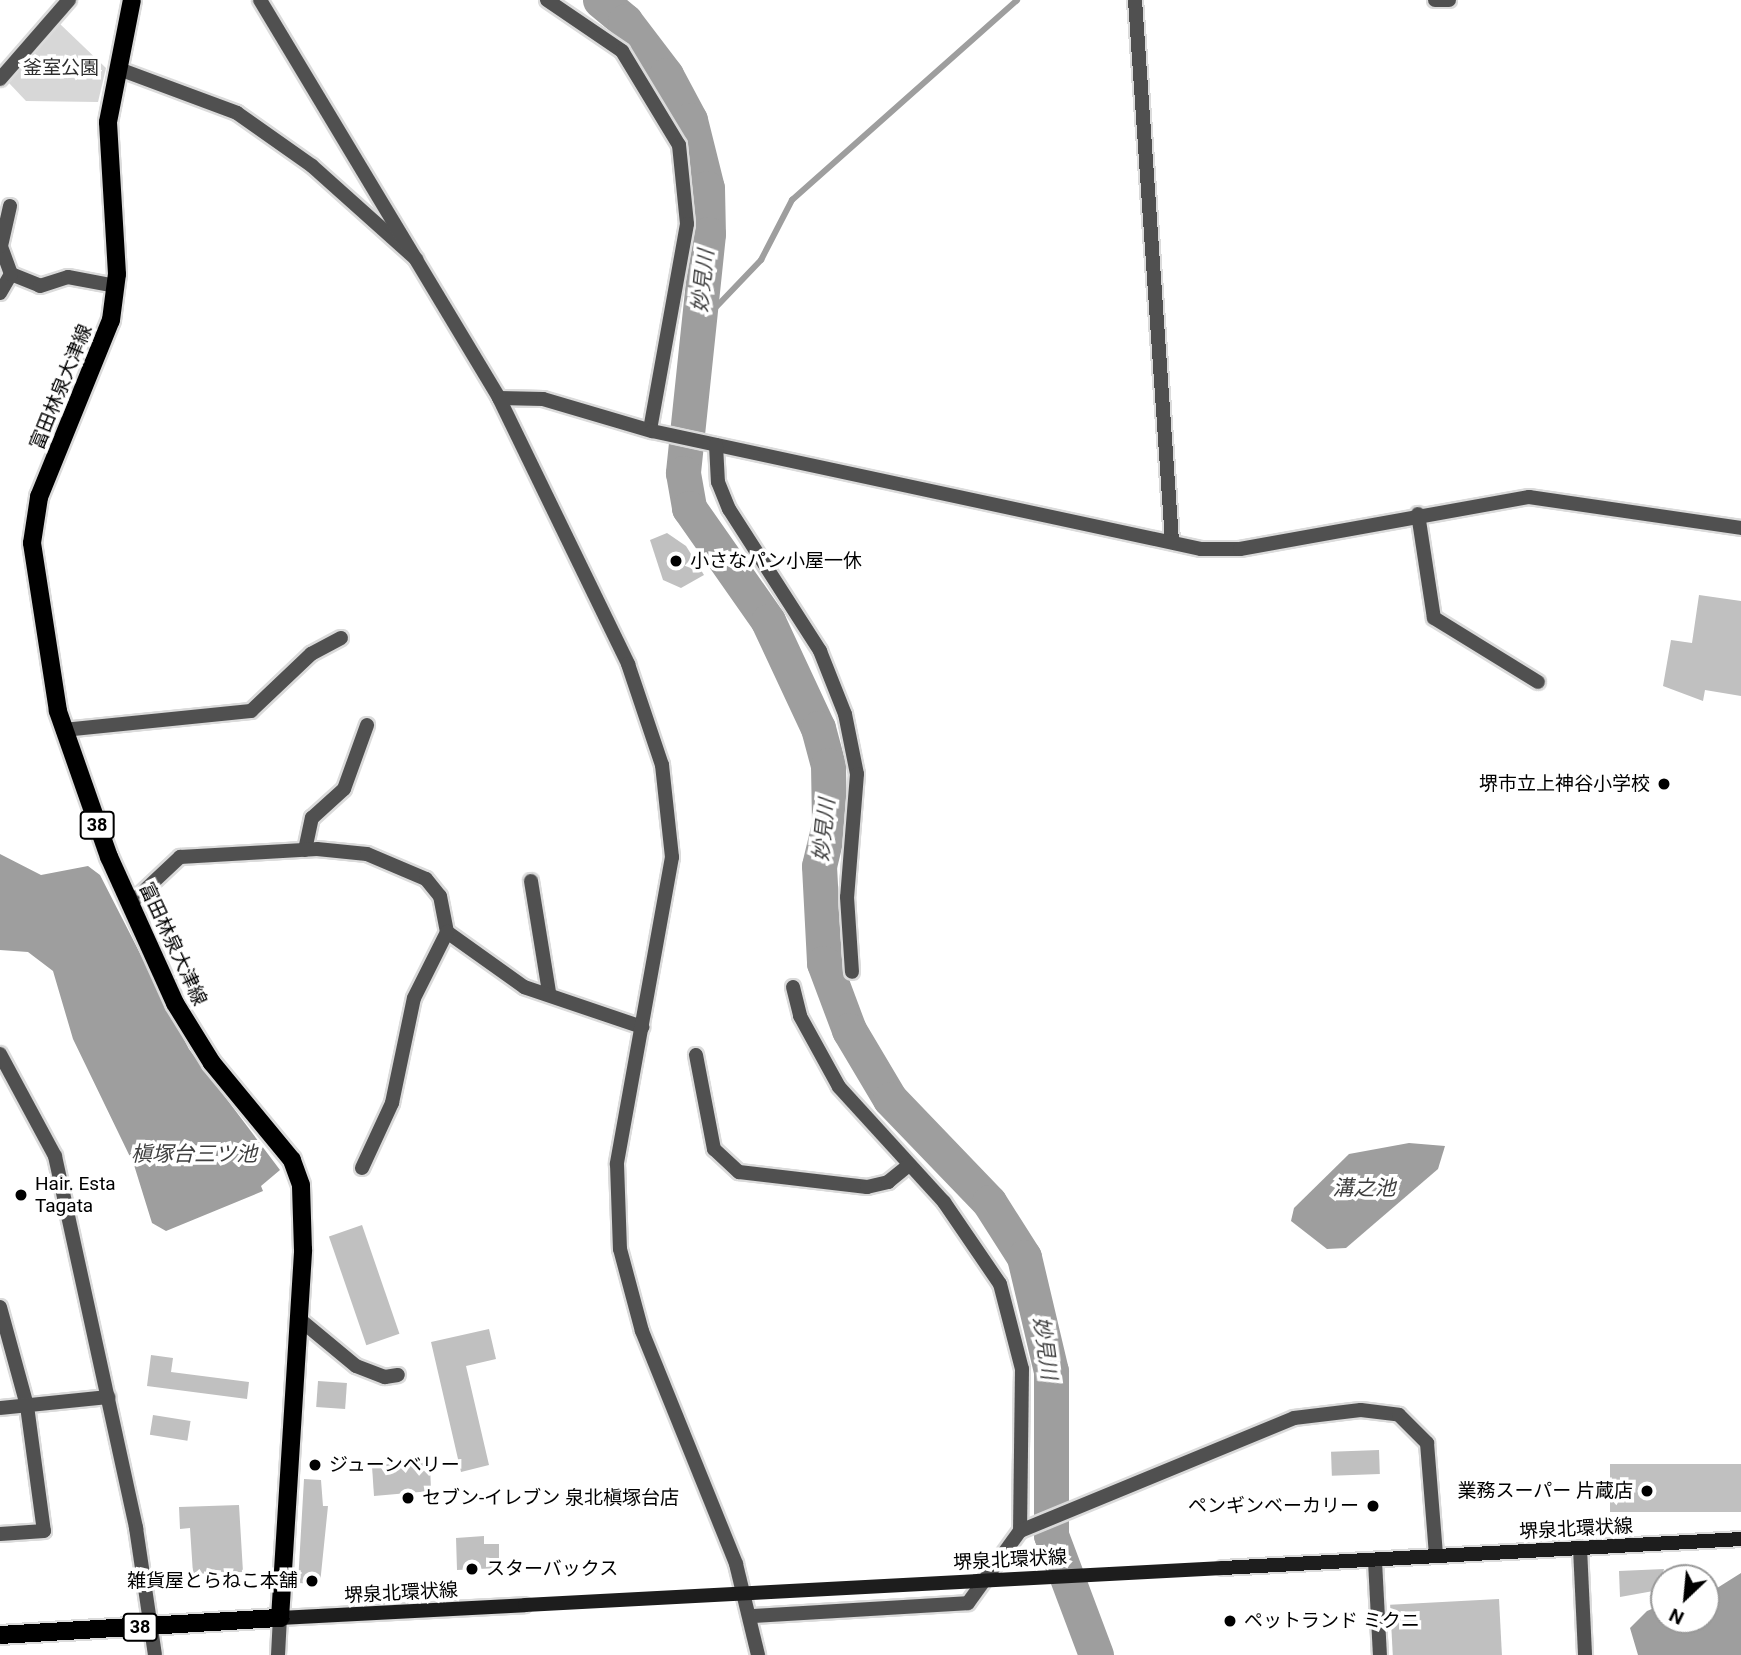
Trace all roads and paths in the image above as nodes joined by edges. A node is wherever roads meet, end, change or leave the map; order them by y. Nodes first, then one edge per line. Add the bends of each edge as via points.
1 (65, 0) edge
2 (132, 0) edge
3 (260, 0) edge
4 (547, 0) edge
5 (1135, 0) edge
6 (1435, 0) edge
7 (1448, 0) edge
8 (119, 69) junction
9 (0, 79) edge
10 (10, 206) dead end
11 (421, 262) junction
12 (10, 274) junction
13 (115, 286) junction
14 (0, 293) edge
15 (499, 398) junction
16 (651, 431) junction
17 (715, 444) junction
18 (1418, 514) junction
19 (1741, 528) edge
20 (1172, 542) junction
21 (341, 638) dead end
22 (1538, 682) dead end
23 (367, 725) dead end
24 (63, 730) junction
25 (305, 850) junction
26 (531, 881) dead end
27 (130, 904) junction
28 (447, 932) junction
29 (852, 972) dead end
30 (793, 987) dead end
31 (549, 992) junction
32 (642, 1027) junction
33 (0, 1054) edge
34 (695, 1055) dead end
35 (908, 1166) junction
36 (362, 1168) dead end
37 (0, 1307) edge
38 (298, 1318) junction
39 (398, 1375) dead end
40 (108, 1397) junction
41 (27, 1406) junction
42 (0, 1408) edge
43 (1020, 1531) junction
44 (0, 1534) edge
45 (1741, 1539) edge
46 (1580, 1548) junction
47 (1436, 1556) junction
48 (1375, 1561) junction
49 (752, 1616) junction
50 (280, 1618) junction
51 (153, 1626) junction
52 (0, 1635) edge
53 (155, 1655) edge
54 (278, 1655) edge
55 (758, 1655) edge
56 (1380, 1655) edge
57 (1585, 1655) edge

1 - 9 street
2 - 8 main road, 富田林泉大津線 / 38
3 - 11 street
4 - 16 street via 622,51 679,145 687,224
5 - 20 street
6 - 7 street
8 - 11 street via 237,113 312,166
8 - 13 main road, 富田林泉大津線 / 38 via 108,150
10 - 12 street via 1,246
11 - 15 street
12 - 13 street via 40,286 68,277
12 - 14 street
13 - 24 main road, 富田林泉大津線 / 38 via 111,320 38,497 32,543
15 - 16 street via 543,399
15 - 32 street via 628,664 662,765 672,857
16 - 17 street
17 - 20 street
17 - 29 street via 718,482 729,509 820,651 845,714 857,774 847,897
18 - 19 street via 1529,498
18 - 20 street via 1240,549
18 - 22 street via 1434,618
21 - 24 street via 311,654 251,711
23 - 25 street via 344,789 312,818
24 - 27 main road, 富田林泉大津線 / 38
25 - 27 street via 180,857
25 - 28 street via 367,854 426,879 440,896
26 - 31 street
27 - 38 main road, 富田林泉大津線 / 38 via 175,1003 212,1063 297,1170 303,1202
28 - 31 street via 524,987
28 - 36 street via 414,998 392,1102
30 - 35 street via 800,1016 832,1077
31 - 32 street
32 - 49 street via 617,1164 620,1249 642,1331
33 - 40 street via 55,1156
34 - 35 street via 714,1149 739,1172 867,1187 888,1182
35 - 43 street via 983,1252 1014,1324 1025,1418 1016,1505
37 - 41 street
38 - 39 street via 356,1366 385,1377
38 - 50 main road, 富田林泉大津線 / 38
40 - 41 street
40 - 51 street
41 - 42 street
41 - 44 street via 44,1531
43 - 47 street via 1294,1418 1361,1410 1399,1415 1427,1443
43 - 49 street via 968,1603
45 - 46 main road, 堺泉北環状線
46 - 47 main road, 堺泉北環状線
46 - 57 street
47 - 48 main road, 堺泉北環状線
48 - 50 main road, 堺泉北環状線, bridge
48 - 56 street
49 - 55 street
50 - 51 main road, 38
50 - 54 street
51 - 52 main road, 38
51 - 53 street

